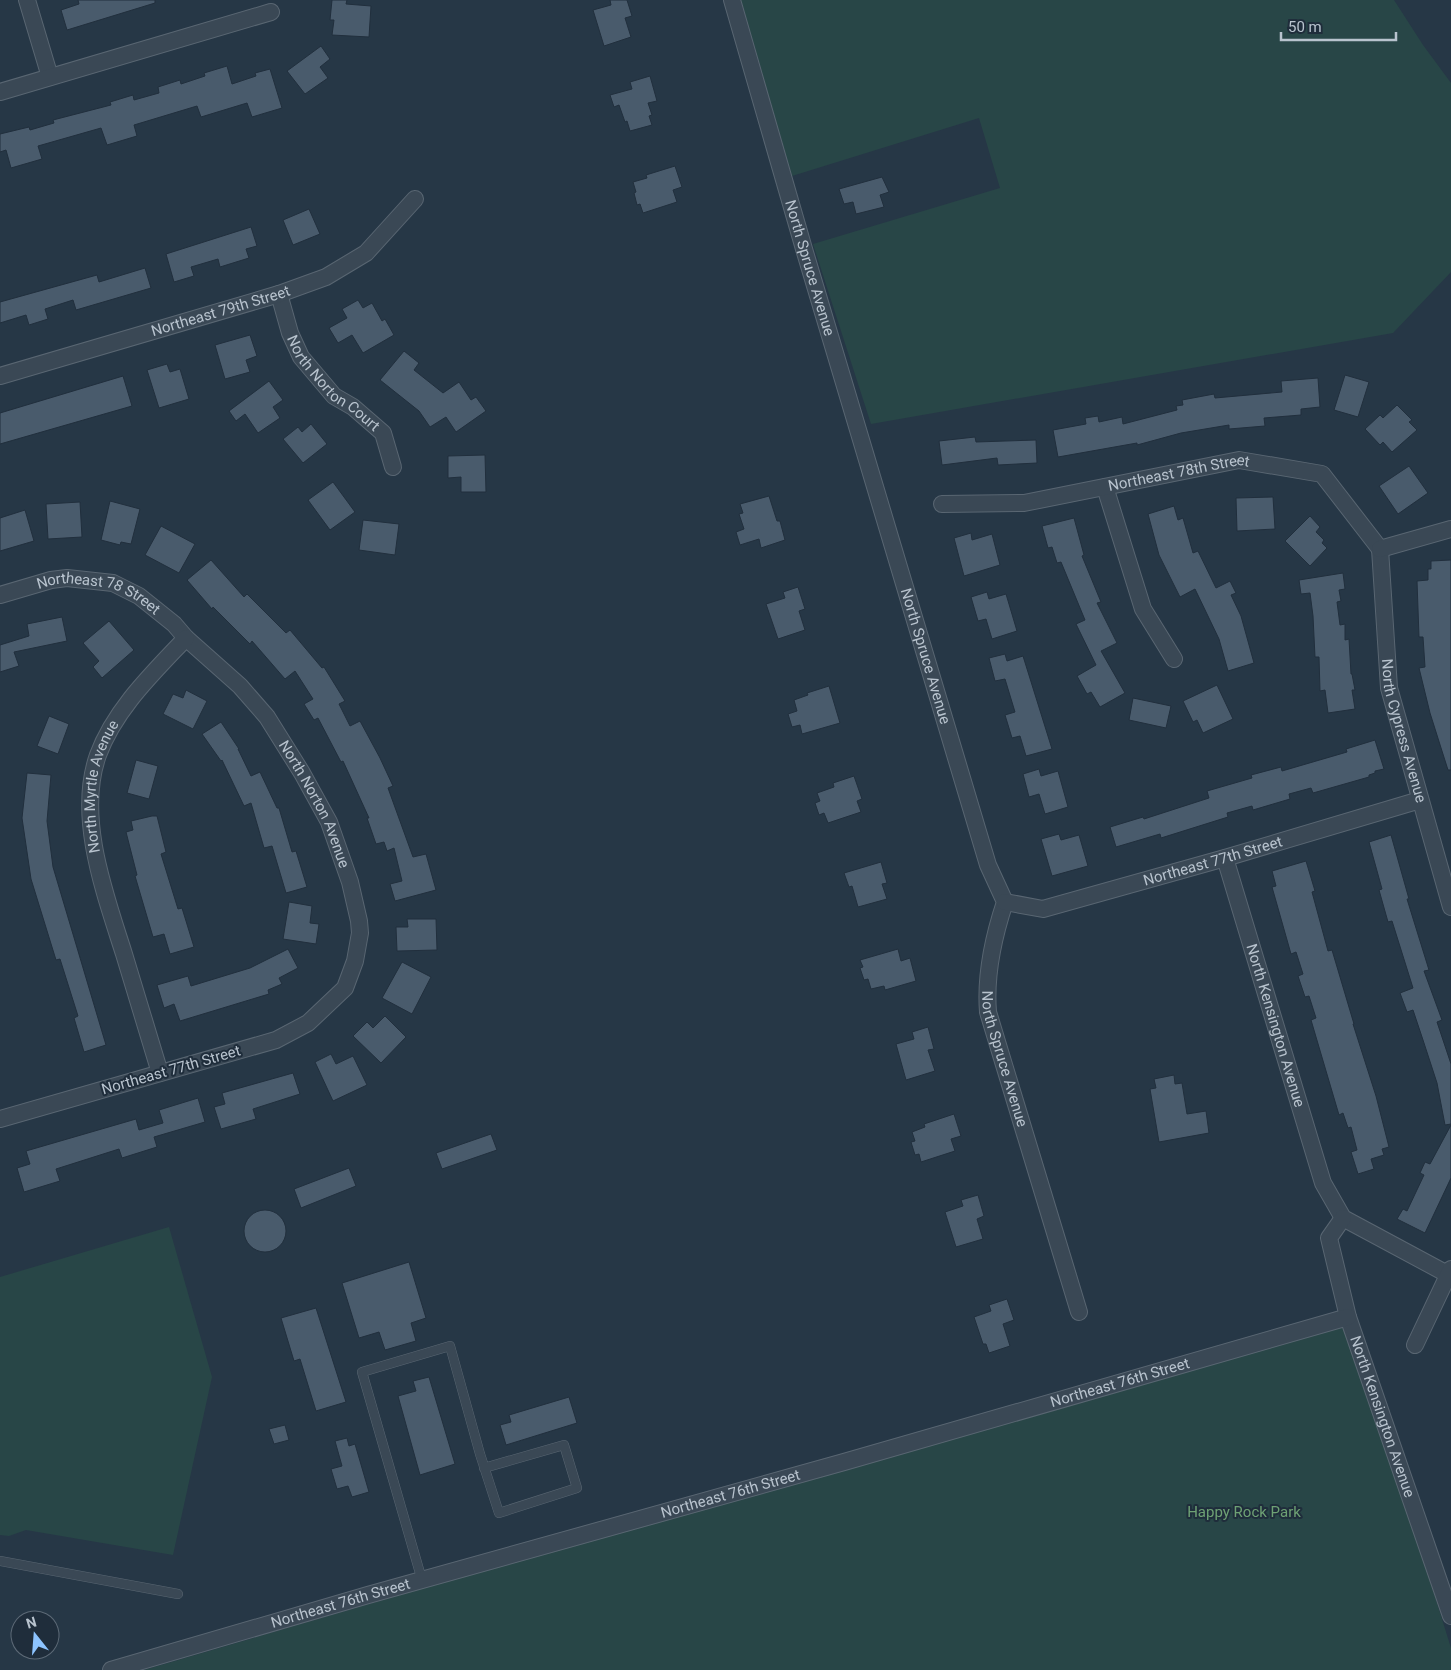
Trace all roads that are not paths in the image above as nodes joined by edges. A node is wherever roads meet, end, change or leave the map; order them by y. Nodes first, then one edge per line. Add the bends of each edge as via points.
1 (27, 0) edge
2 (732, 0) edge
3 (271, 12) dead end
4 (50, 77) junction
5 (0, 92) edge
6 (415, 199) dead end
7 (279, 294) junction
8 (0, 376) edge
9 (393, 467) dead end
10 (1105, 487) junction
11 (942, 504) dead end
12 (1451, 529) edge
13 (1380, 549) junction
14 (0, 595) edge
15 (186, 638) junction
16 (1174, 659) dead end
17 (1420, 800) junction
18 (1225, 858) junction
19 (1004, 902) junction
20 (1451, 907) edge
21 (332, 1001) joint
22 (160, 1073) junction
23 (0, 1119) edge
24 (1343, 1218) junction
25 (1450, 1273) edge
26 (1079, 1312) dead end
27 (1348, 1317) junction
28 (1415, 1345) dead end
29 (484, 1468) junction
30 (0, 1561) edge
31 (422, 1580) junction
32 (178, 1594) dead end
33 (1451, 1616) edge
34 (111, 1670) edge

1 - 4 street
2 - 19 street, North Spruce Avenue via 988,865
3 - 4 street
4 - 5 street
6 - 7 street, Northeast 79th Street via 366,253 326,277
7 - 8 street, Northeast 79th Street
7 - 9 street, North Norton Court via 301,357 334,396 383,433
10 - 11 street, Northeast 78th Street via 1024,503
10 - 13 street, Northeast 78th Street via 1239,460 1322,474
10 - 16 street via 1143,609
12 - 13 street
13 - 17 street, North Cypress Avenue via 1388,688
14 - 15 street, Northeast 78 Street via 67,578 113,583 139,596
15 - 21 street, North Norton Avenue via 240,686 267,717 329,822 350,882 360,933 355,961 344,988
15 - 22 street, North Myrtle Avenue via 138,688 112,726 92,778 90,810 98,872
17 - 18 street, Northeast 77th Street
17 - 20 street, North Cypress Avenue
18 - 19 street, Northeast 77th Street via 1043,909
18 - 24 street, North Kensington Avenue via 1323,1183
19 - 26 street, North Spruce Avenue via 994,935 988,1012
21 - 22 street, Northeast 77th Street via 308,1023 276,1040
22 - 23 street, Northeast 77th Street
24 - 25 street
24 - 27 street, North Kensington Avenue via 1329,1238
25 - 28 street
27 - 31 street, Northeast 76th Street
27 - 33 street, North Kensington Avenue
29 - 29 lane via 499,1513 577,1488 564,1445
29 - 31 lane via 450,1346 362,1372
30 - 32 lane
31 - 34 street, Northeast 76th Street

